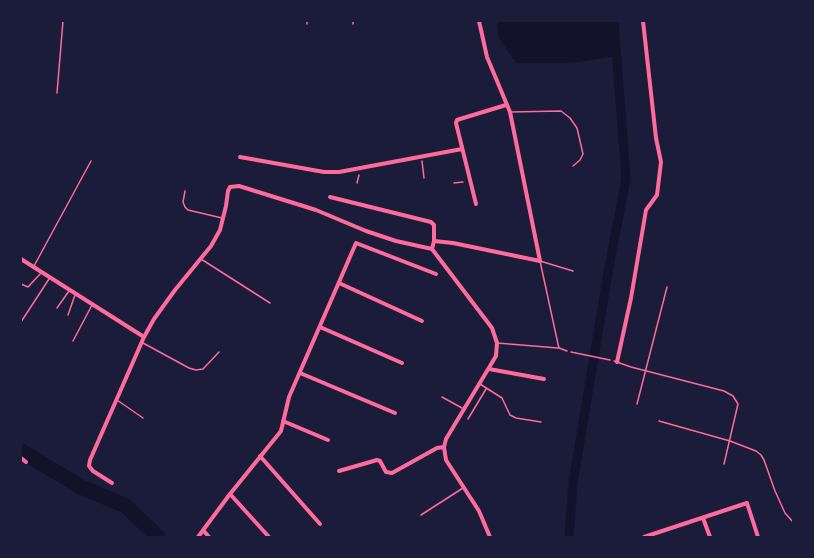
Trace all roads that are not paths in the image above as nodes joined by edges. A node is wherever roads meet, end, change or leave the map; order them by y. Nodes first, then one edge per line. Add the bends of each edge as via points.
1 (63, 21) edge
2 (479, 21) edge
3 (643, 21) edge
4 (57, 93) dead end
5 (506, 105) junction
6 (510, 112) junction
7 (462, 149) junction
8 (240, 157) dead end
9 (91, 161) dead end
10 (573, 166) dead end
11 (185, 191) dead end
12 (330, 197) dead end
13 (476, 204) dead end
14 (223, 218) junction
15 (434, 241) junction
16 (432, 249) junction
17 (21, 259) edge
18 (201, 259) junction
19 (540, 261) junction
20 (33, 267) junction
21 (573, 272) dead end
22 (42, 273) junction
23 (436, 273) dead end
24 (50, 278) junction
25 (339, 283) junction
26 (21, 284) edge
27 (667, 287) dead end
28 (69, 290) junction
29 (76, 294) junction
30 (270, 303) dead end
31 (93, 304) junction
32 (57, 308) dead end
33 (68, 315) dead end
34 (422, 321) dead end
35 (21, 322) edge
36 (320, 327) junction
37 (144, 337) junction
38 (73, 341) dead end
39 (142, 342) junction
40 (497, 343) junction
41 (559, 348) junction
42 (567, 351) road end
43 (219, 352) dead end
44 (615, 362) joint
45 (402, 363) dead end
46 (489, 369) junction
47 (645, 370) junction
48 (300, 373) junction
49 (544, 379) dead end
50 (480, 383) junction
51 (486, 388) junction
52 (442, 397) dead end
53 (117, 400) junction
54 (637, 404) dead end
55 (464, 409) junction
56 (395, 413) dead end
57 (142, 417) dead end
58 (468, 419) dead end
59 (283, 421) junction
60 (659, 421) dead end
61 (541, 422) dead end
62 (328, 440) dead end
63 (730, 441) junction
64 (444, 447) junction
65 (260, 456) junction
66 (21, 458) edge
67 (26, 462) dead end
68 (724, 464) dead end
69 (339, 471) dead end
70 (112, 483) dead end
71 (464, 487) junction
72 (230, 494) junction
73 (421, 514) dead end
74 (703, 518) junction
75 (793, 522) edge
76 (320, 524) dead end
77 (203, 530) junction
78 (660, 535) edge
79 (198, 537) edge
80 (209, 537) edge
81 (269, 537) edge
82 (490, 537) edge
83 (644, 537) edge
84 (710, 537) edge
85 (758, 537) edge

1 - 4 lane
2 - 5 street via 487,57
3 - 44 street via 661,162 657,195 646,210
5 - 6 street
5 - 7 street via 457,120
6 - 10 lane via 561,111 570,118 584,154
6 - 19 street
7 - 8 street via 339,172
7 - 13 street
9 - 20 lane
11 - 14 lane via 183,202 188,210
12 - 15 street via 432,222
14 - 16 street via 230,187 239,186 396,241
14 - 18 street via 220,231
15 - 16 street
15 - 19 street
16 - 40 street via 492,328
17 - 20 street
18 - 30 lane
18 - 37 street
19 - 21 lane
19 - 41 lane
20 - 22 street
22 - 24 street
22 - 26 lane via 28,287
23 - 25 street via 356,243
24 - 28 street
24 - 35 lane
25 - 34 street
25 - 36 street
27 - 47 lane
28 - 29 street
28 - 32 lane
29 - 31 street
29 - 33 lane
31 - 37 street
31 - 38 lane
36 - 45 street
36 - 48 street
37 - 39 street
39 - 43 lane via 196,370 203,369
39 - 53 street
40 - 41 lane
40 - 46 street
41 - 42 lane
44 - 47 lane
46 - 49 street
46 - 50 street
47 - 54 lane
47 - 63 lane via 733,396 738,404
48 - 56 street
48 - 59 street
50 - 51 lane
50 - 55 street
51 - 58 lane
51 - 61 lane via 502,398 510,415
52 - 55 lane
53 - 57 lane
53 - 70 street via 89,466
55 - 64 street
59 - 62 street
59 - 65 street
60 - 63 lane
63 - 68 lane
63 - 75 lane via 761,455 785,513
64 - 69 street via 392,473 386,472 377,460
64 - 71 street via 446,460
65 - 72 street
65 - 76 street
66 - 67 street
71 - 73 lane
71 - 82 street
72 - 77 street
72 - 81 street
74 - 78 street
74 - 84 street
74 - 85 street via 747,503
77 - 79 street
77 - 80 street
78 - 83 street

